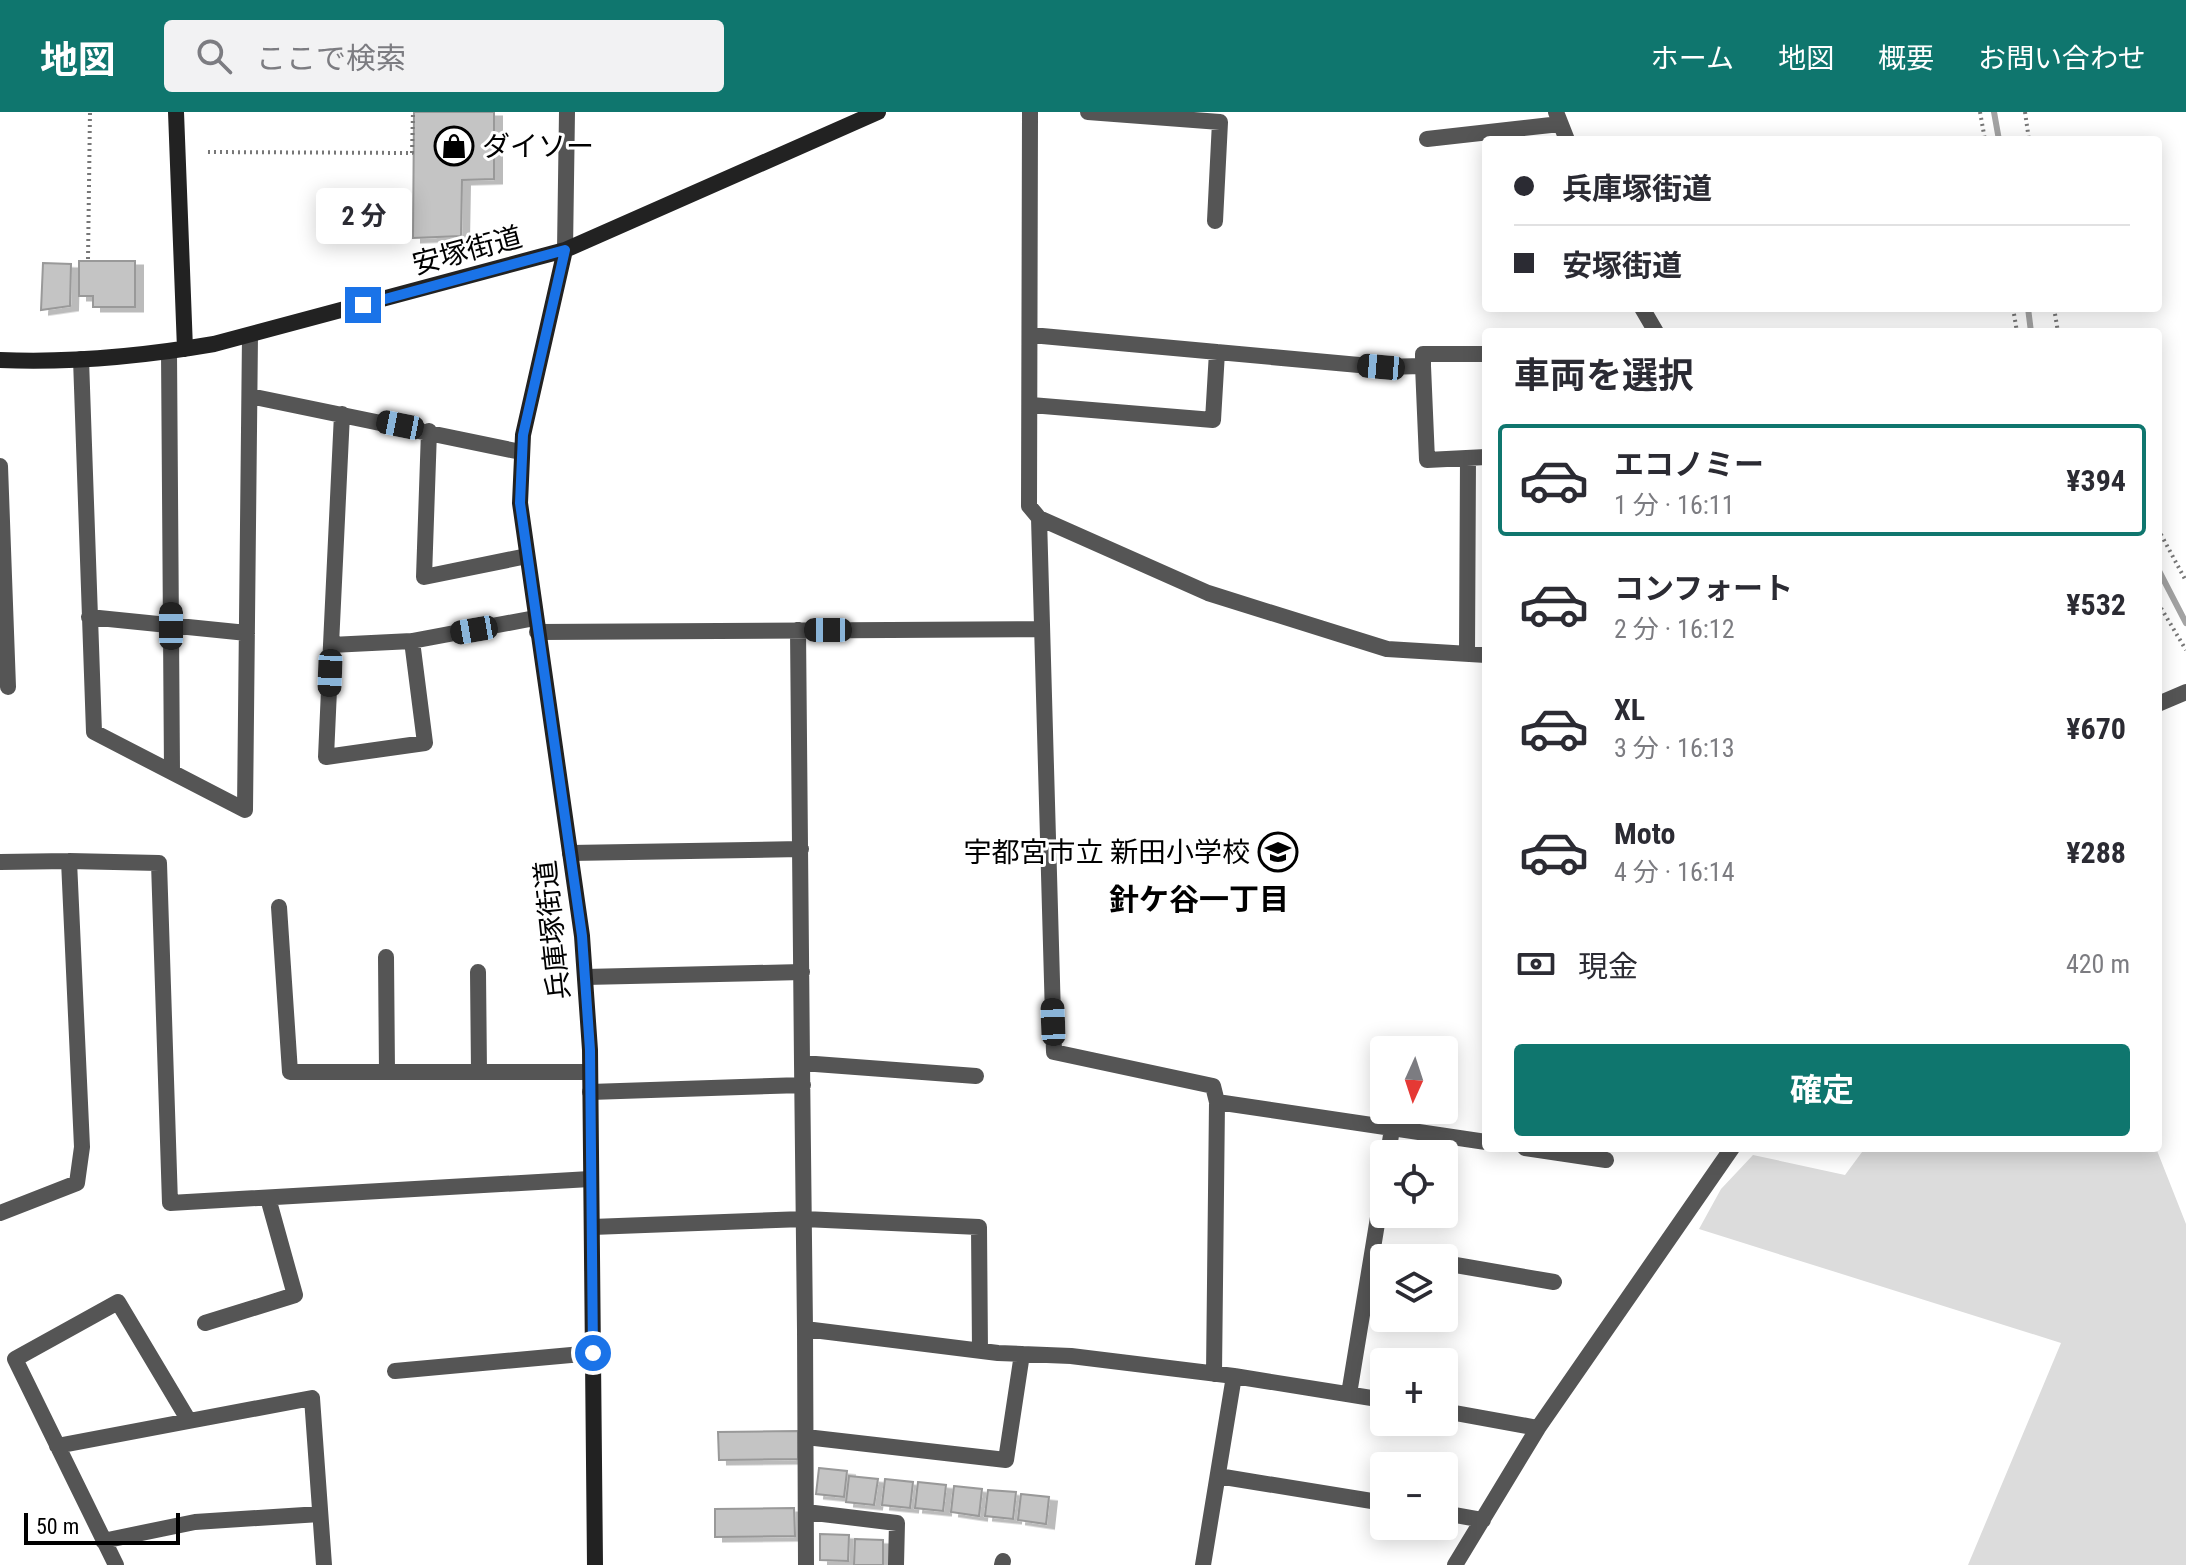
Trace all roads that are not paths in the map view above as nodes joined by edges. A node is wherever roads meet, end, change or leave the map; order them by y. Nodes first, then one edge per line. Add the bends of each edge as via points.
1 (176, 112) edge
2 (567, 112) edge
3 (878, 112) edge
4 (1030, 112) edge
5 (1088, 112) edge
6 (1561, 125) edge
7 (1427, 139) dead end
8 (1215, 221) dead end
9 (565, 250) junction
10 (250, 335) junction
11 (1031, 335) junction
12 (177, 350) junction
13 (1217, 352) junction
14 (1482, 354) edge
15 (81, 359) junction
16 (0, 360) edge
17 (1423, 366) junction
18 (250, 396) junction
19 (1031, 405) junction
20 (342, 414) junction
21 (429, 431) junction
22 (521, 452) junction
23 (1482, 457) edge
24 (1468, 458) junction
25 (0, 466) edge
26 (1039, 518) junction
27 (527, 556) junction
28 (89, 617) junction
29 (536, 625) junction
30 (171, 626) junction
31 (1042, 629) junction
32 (798, 630) junction
33 (247, 633) junction
34 (412, 641) junction
35 (331, 645) junction
36 (1467, 654) junction
37 (1482, 655) edge
38 (8, 687) dead end
39 (2186, 692) edge
40 (2162, 702) edge
41 (172, 772) junction
42 (801, 849) junction
43 (570, 853) junction
44 (69, 861) junction
45 (0, 862) edge
46 (279, 907) dead end
47 (386, 957) dead end
48 (478, 972) dead end
49 (802, 972) junction
50 (585, 977) junction
51 (802, 1063) junction
52 (387, 1072) junction
53 (479, 1072) junction
54 (590, 1072) junction
55 (976, 1076) dead end
56 (803, 1085) junction
57 (590, 1092) junction
58 (1217, 1102) junction
59 (1392, 1129) junction
60 (1390, 1140) edge
61 (1482, 1141) edge
62 (1552, 1152) edge
63 (1729, 1152) edge
64 (1606, 1160) dead end
65 (590, 1179) junction
66 (268, 1198) junction
67 (0, 1213) edge
68 (804, 1219) junction
69 (592, 1227) junction
70 (1458, 1265) edge
71 (1370, 1269) edge
72 (1554, 1282) dead end
73 (205, 1323) dead end
74 (805, 1329) junction
75 (980, 1351) junction
76 (593, 1353) junction
77 (1022, 1354) junction
78 (395, 1371) dead end
79 (1214, 1374) junction
80 (1234, 1376) junction
81 (1349, 1394) junction
82 (1370, 1398) edge
83 (1458, 1414) edge
84 (189, 1421) junction
85 (1538, 1428) junction
86 (806, 1437) junction
87 (57, 1446) junction
88 (1218, 1476) junction
89 (1370, 1501) edge
90 (806, 1512) junction
91 (320, 1514) junction
92 (1458, 1516) edge
93 (1483, 1520) junction
94 (103, 1541) junction
95 (116, 1565) edge
96 (324, 1565) edge
97 (595, 1565) edge
98 (806, 1565) edge
99 (896, 1565) edge
100 (1203, 1565) edge
101 (1455, 1565) edge

1 - 12 street
2 - 9 street
3 - 9 street, 安塚街道
4 - 11 street
5 - 8 street via 1220,122
6 - 7 street
9 - 10 street, 安塚街道
9 - 22 street, 兵庫塚街道
10 - 12 street, 安塚街道
10 - 18 street
11 - 13 street
11 - 19 street
12 - 15 street, 安塚街道
12 - 30 street
13 - 17 street
13 - 19 street via 1213,420
14 - 17 street via 1423,354
15 - 16 street, 安塚街道
15 - 28 street
17 - 24 street via 1427,460
18 - 20 street
18 - 33 street
19 - 26 street via 1029,506
20 - 21 street
20 - 35 street
21 - 22 street
21 - 27 street via 424,577
22 - 27 street, 兵庫塚街道
23 - 24 street
24 - 36 street
25 - 38 street
26 - 31 street
26 - 36 street via 1208,593 1387,649
27 - 29 street, 兵庫塚街道
28 - 30 street
28 - 41 street via 94,732
29 - 32 street
29 - 34 street
29 - 43 street, 兵庫塚街道
30 - 33 street
30 - 41 street
31 - 32 street
31 - 58 street via 1054,1052 1213,1086
32 - 42 street
33 - 41 street via 245,810
34 - 35 street
34 - 35 street via 425,743 326,757
36 - 37 street
39 - 40 street
42 - 43 street
42 - 49 street
43 - 50 street, 兵庫塚街道
44 - 45 street
44 - 66 street via 159,863 170,1203
44 - 67 street via 82,1147 77,1183
46 - 52 street via 290,1072
47 - 52 street
48 - 53 street
49 - 50 street
49 - 51 street
50 - 54 street, 兵庫塚街道
51 - 55 street
51 - 56 street
52 - 53 street
53 - 54 street
54 - 57 street, 兵庫塚街道
56 - 57 street
56 - 68 street
57 - 65 street, 兵庫塚街道
58 - 59 street
58 - 79 street
59 - 60 street
59 - 61 street
62 - 64 street
63 - 85 street
65 - 66 street
65 - 69 street, 兵庫塚街道
66 - 73 street via 295,1295
68 - 69 street
68 - 74 street
68 - 75 street via 979,1227
69 - 76 street, 兵庫塚街道
70 - 72 street
71 - 81 street
74 - 75 street
74 - 86 street
75 - 77 street
76 - 78 street
76 - 97 street, 兵庫塚街道
77 - 79 street
77 - 86 street via 1006,1460
79 - 80 street
80 - 81 street
80 - 88 street
81 - 82 street
83 - 85 street
84 - 87 street
84 - 87 street via 118,1302 15,1359
84 - 91 street via 312,1398
85 - 93 street
86 - 90 street
87 - 94 street
88 - 89 street
88 - 100 street
90 - 98 street
90 - 99 street via 897,1523
91 - 94 street via 195,1522
91 - 96 street
92 - 93 street
93 - 101 street
94 - 95 street

